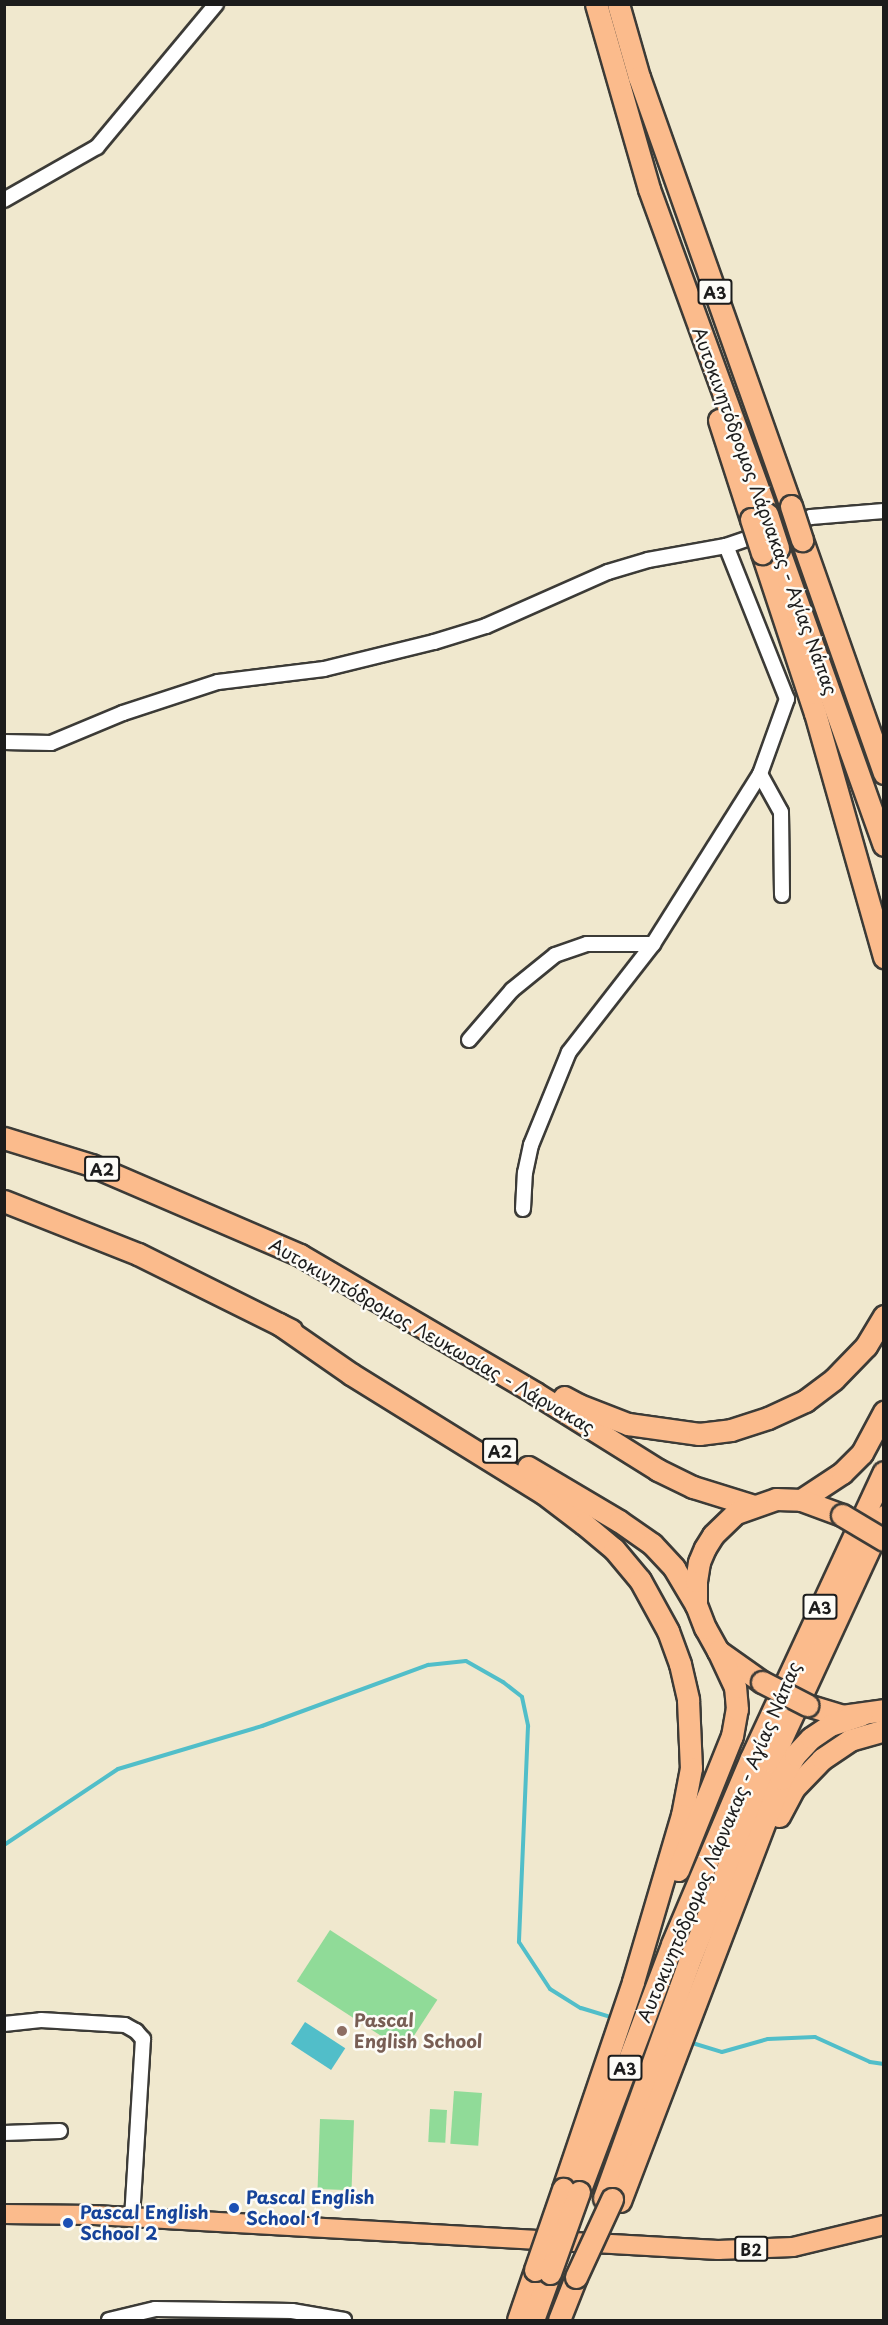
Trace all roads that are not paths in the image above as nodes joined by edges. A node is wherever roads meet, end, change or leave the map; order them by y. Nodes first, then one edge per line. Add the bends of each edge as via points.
1 (216, 4) edge
2 (596, 4) edge
3 (618, 4) edge
4 (4, 200) edge
5 (884, 512) edge
6 (726, 546) junction
7 (770, 550) junction
8 (788, 579) junction
9 (857, 697) junction
10 (4, 742) edge
11 (884, 747) edge
12 (884, 773) edge
13 (760, 774) junction
14 (884, 845) edge
15 (782, 895) dead end
16 (884, 910) edge
17 (653, 944) junction
18 (884, 957) edge
19 (470, 1040) dead end
20 (4, 1138) edge
21 (4, 1202) edge
22 (522, 1209) dead end
23 (300, 1255) junction
24 (884, 1316) edge
25 (279, 1324) junction
26 (884, 1412) edge
27 (884, 1472) edge
28 (801, 1500) junction
29 (754, 1506) junction
30 (884, 1516) edge
31 (884, 1540) edge
32 (696, 1605) junction
33 (718, 1652) junction
34 (884, 1710) edge
35 (861, 1715) junction
36 (884, 1730) edge
37 (735, 1895) junction
38 (633, 1982) junction
39 (4, 2024) edge
40 (60, 2131) dead end
41 (4, 2133) edge
42 (571, 2190) junction
43 (612, 2200) junction
44 (4, 2214) edge
45 (132, 2218) junction
46 (884, 2225) edge
47 (543, 2272) junction
48 (583, 2278) junction
49 (109, 2320) edge
50 (344, 2320) edge
51 (518, 2320) edge
52 (533, 2320) edge
53 (559, 2320) edge
54 (574, 2320) edge

1 - 4 street via 97,147
2 - 7 highway, bridge via 669,271
3 - 9 highway, Αυτοκινητόδρομος Λάρνακας - Αγίας Νάπας / A3, bridge via 639,77
5 - 6 street via 810,517
6 - 10 street via 648,560 608,572 486,626 434,642 324,669 218,682 123,713 51,743
6 - 13 street via 787,699
7 - 8 highway, Αυτοκινητόδρομος Λάρνακας - Αγίας Νάπας
7 - 18 highway
8 - 14 highway, Αυτοκινητόδρομος Λάρνακας - Αγίας Νάπας
8 - 16 highway
9 - 11 highway
9 - 12 highway, Αυτοκινητόδρομος Λάρνακας - Αγίας Νάπας / A3
13 - 15 street via 781,812
13 - 17 street
17 - 19 street via 587,944 555,955 512,990
17 - 22 street via 569,1052 531,1144
20 - 23 highway, Αυτοκινητόδρομος Λευκωσίας - Λάρνακας / A2 via 91,1165
21 - 25 highway, A2 via 138,1254
23 - 24 highway via 403,1302 579,1405 628,1424 668,1431 699,1434 731,1430 805,1401 834,1379 866,1346
23 - 29 highway, Αυτοκινητόδρομος Λευκωσίας - Λάρνακας / A2 via 658,1470 693,1487
25 - 32 highway, A2 via 349,1360 619,1521 652,1544 674,1568
25 - 38 highway via 351,1374 543,1493 584,1524 640,1580 668,1632 688,1700 691,1768 682,1815
26 - 28 highway via 862,1453 842,1473
27 - 42 highway, Αυτοκινητόδρομος Λάρνακας - Αγίας Νάπας / A3 via 751,1758
28 - 29 highway via 776,1499
28 - 31 highway, bridge via 842,1515
29 - 32 highway via 736,1513 713,1534 699,1562
30 - 43 highway, Αυτοκινητόδρομος Λάρνακας - Αγίας Νάπας / A3 via 767,1772 692,1954
32 - 33 highway
33 - 35 highway, bridge via 762,1682 807,1705 842,1716
33 - 38 highway via 735,1687 737,1708 732,1736
34 - 35 highway
35 - 37 highway via 830,1725 795,1755 781,1779
36 - 37 highway via 850,1740 822,1759 794,1788
37 - 43 highway via 670,2068
38 - 42 highway
39 - 45 street via 41,2020 125,2025 144,2039
40 - 41 street
42 - 47 highway, Αυτοκινητόδρομος Λάρνακας - Αγίας Νάπας / A3, bridge
43 - 48 highway
44 - 45 main road, B2
45 - 46 main road, B2 via 718,2250 793,2247
47 - 51 highway
47 - 52 highway, Αυτοκινητόδρομος Λάρνακας - Αγίας Νάπας / A3
48 - 53 highway
48 - 54 highway
49 - 50 street via 155,2309 292,2311

